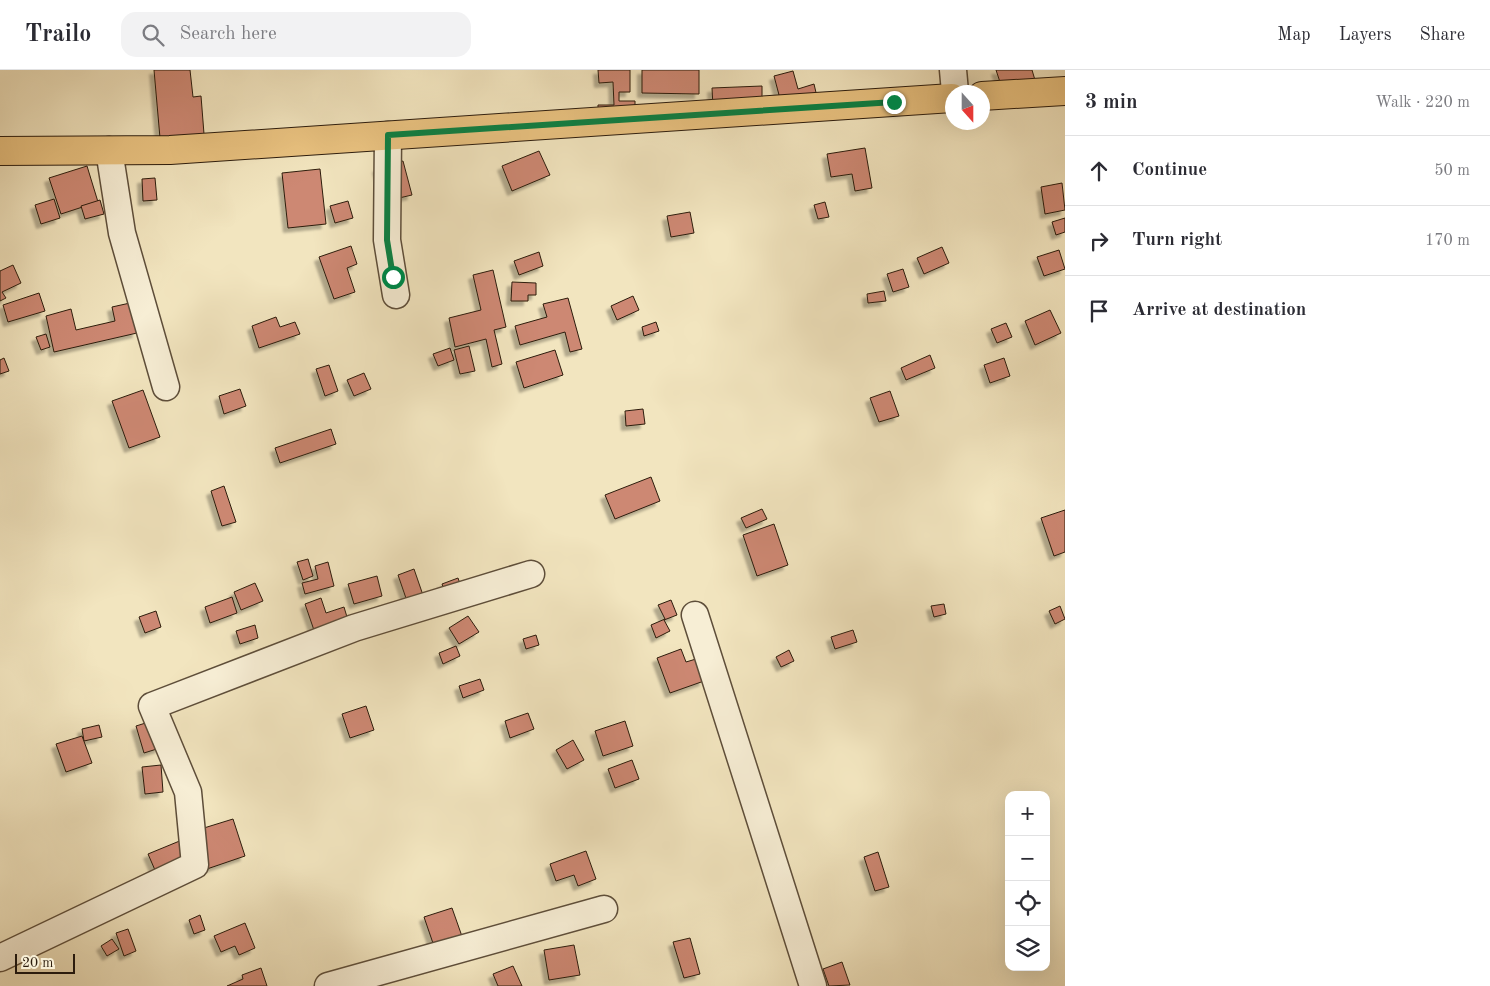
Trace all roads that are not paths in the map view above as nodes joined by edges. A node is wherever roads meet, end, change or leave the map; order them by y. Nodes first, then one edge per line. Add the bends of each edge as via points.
1 (953, 70) edge
2 (954, 85) edge
3 (1065, 91) edge
4 (990, 96) edge
5 (945, 98) edge
6 (388, 135) junction
7 (110, 150) junction
8 (0, 151) edge
9 (396, 295) dead end
10 (166, 387) dead end
11 (531, 574) dead end
12 (695, 615) dead end
13 (604, 908) dead end
14 (0, 958) edge
15 (328, 986) edge
16 (813, 986) edge

1 - 2 street
3 - 4 main road
5 - 6 main road
6 - 7 main road via 170,150
6 - 9 street via 387,240
7 - 8 main road
7 - 10 street via 122,233
11 - 14 street via 354,628 152,706 188,792 195,865
12 - 16 street
13 - 15 street

